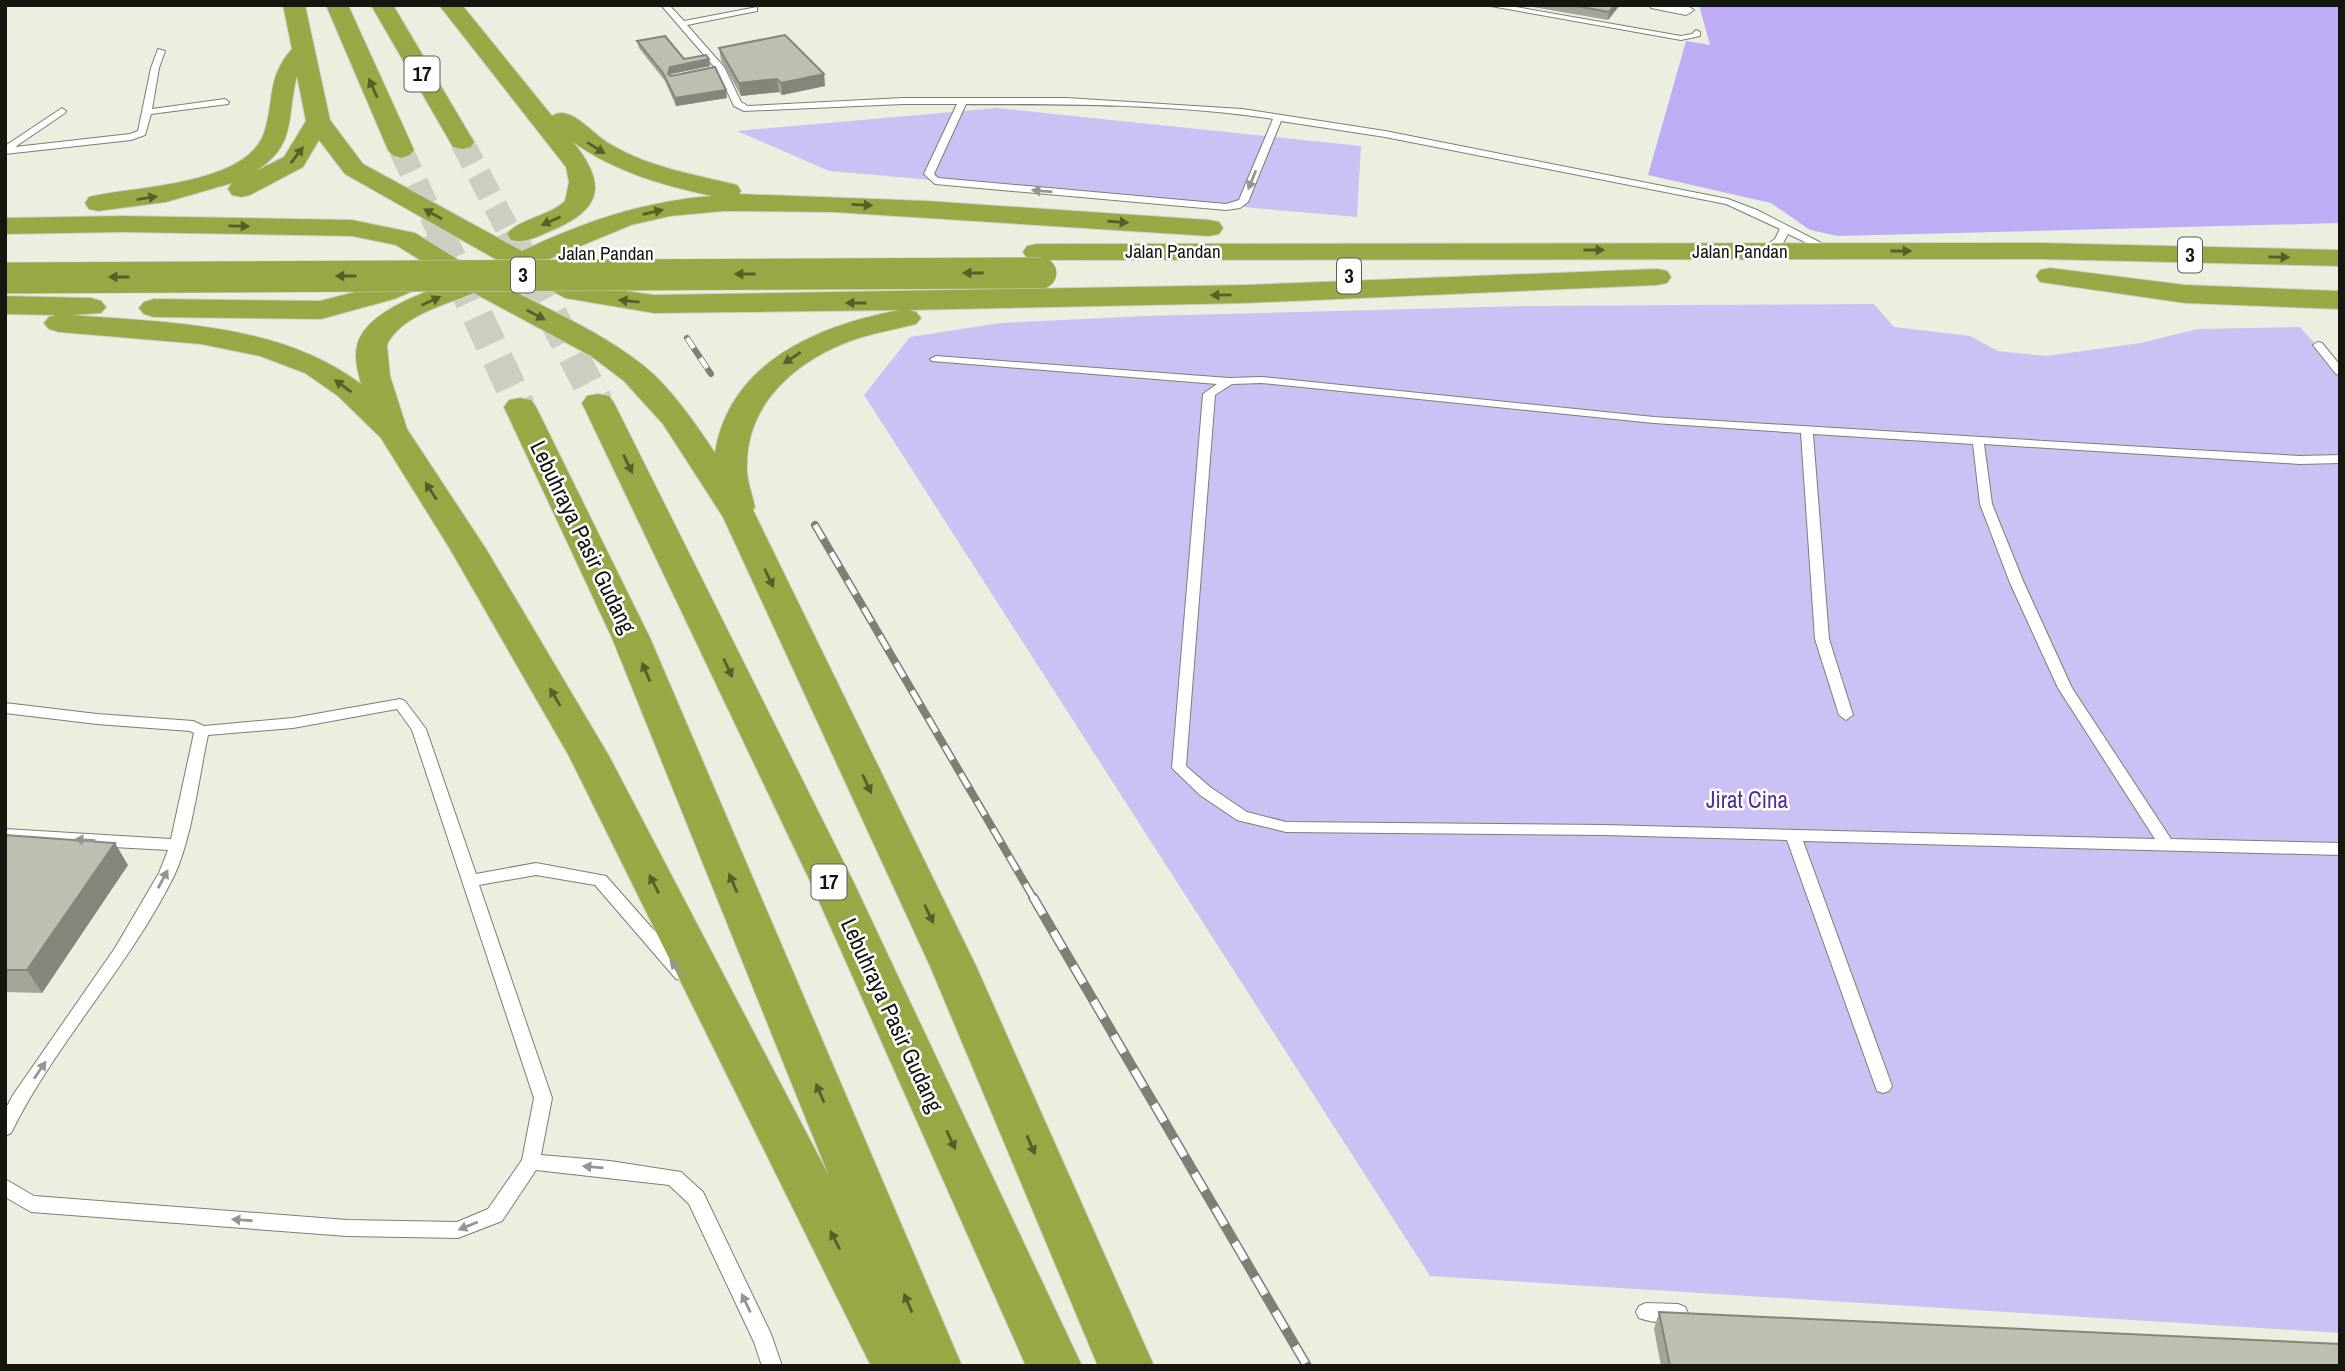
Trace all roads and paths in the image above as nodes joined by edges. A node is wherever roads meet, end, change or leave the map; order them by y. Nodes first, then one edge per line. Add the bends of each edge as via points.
1 (293, 5) edge
2 (337, 5) edge
3 (382, 5) edge
4 (665, 5) edge
5 (1489, 5) edge
6 (1657, 5) edge
7 (1518, 8) edge
8 (1685, 8) edge
9 (754, 9) dead end
10 (455, 11) edge
11 (681, 24) junction
12 (1696, 32) joint
13 (304, 48) junction
14 (161, 51) dead end
15 (721, 69) junction
16 (709, 71) edge
17 (963, 101) junction
18 (225, 102) dead end
19 (62, 111) dead end
20 (149, 112) junction
21 (1279, 117) junction
22 (318, 121) junction
23 (462, 142) tunnel mouth
24 (401, 150) tunnel mouth
25 (5, 151) edge
26 (796, 202) junction
27 (5, 205) edge
28 (122, 224) junction
29 (5, 226) edge
30 (1785, 229) junction
31 (2340, 236) edge
32 (493, 247) junction
33 (1526, 250) junction
34 (1763, 251) junction
35 (1832, 251) junction
36 (5, 255) edge
37 (2340, 258) edge
38 (521, 262) junction
39 (1039, 262) junction
40 (2045, 264) junction
41 (451, 266) junction
42 (1657, 277) junction
43 (5, 278) edge
44 (2340, 279) edge
45 (476, 283) junction
46 (1072, 298) junction
47 (2340, 300) edge
48 (5, 305) edge
49 (302, 311) junction
50 (5, 323) edge
51 (60, 323) junction
52 (2318, 345) dead end
53 (936, 359) dead end
54 (2340, 372) edge
55 (1229, 381) junction
56 (598, 403) tunnel mouth
57 (520, 407) tunnel mouth
58 (1807, 429) junction
59 (393, 432) junction
60 (1978, 440) junction
61 (2340, 459) edge
62 (740, 517) junction
63 (5, 708) edge
64 (1846, 715) dead end
65 (202, 731) junction
66 (5, 835) edge
67 (1793, 835) junction
68 (177, 845) junction
69 (2167, 845) junction
70 (2340, 849) edge
71 (469, 881) junction
72 (723, 1019) junction
73 (1883, 1086) dead end
74 (5, 1128) edge
75 (531, 1162) junction
76 (5, 1187) edge
77 (1646, 1312) dead end
78 (1702, 1315) edge
79 (772, 1366) edge
80 (900, 1366) edge
81 (934, 1366) edge
82 (1054, 1366) edge
83 (1126, 1366) edge

1 - 13 highway
24 -> 2 highway, 17
3 - 23 highway, 17
4 - 11 lane
5 - 7 lane
6 - 8 street
7 - 12 lane via 1681,38 1693,38
8 - 12 street
9 - 11 lane
10 -> 26 highway via 593,148 686,183
10 -> 32 highway via 579,166 585,185 582,198 566,214
11 - 15 lane
13 - 22 highway
27 -> 13 highway via 149,198 206,184 250,163 273,142 288,69
14 - 20 lane
15 - 16 lane
15 - 17 lane via 737,104 751,110
17 - 21 lane via 1066,101
21 -> 17 lane via 1243,202 1226,207 935,181 929,174
18 - 20 lane
19 - 25 lane
20 - 25 lane via 142,132 131,137
21 - 30 lane via 1727,202 1751,209
28 -> 22 highway via 234,192 294,162
32 -> 22 highway via 354,169
26 -> 33 highway
38 -> 26 highway via 601,228 670,208
28 - 29 highway
28 -> 41 highway via 372,231 404,239
30 - 34 lane via 1779,241
30 - 35 lane
31 - 40 highway via 2147,240
32 - 38 highway
32 - 41 highway
33 -> 34 highway, Jalan Pandan / 3
33 - 39 highway, Jalan Pandan / 3
34 - 35 highway, Jalan Pandan / 3
35 -> 40 highway, Jalan Pandan / 3
36 - 39 highway, Jalan Pandan / 3
40 -> 37 highway, Jalan Pandan / 3
38 - 45 highway
46 -> 38 highway via 654,304 575,292
39 - 42 highway, Jalan Pandan / 3
39 -> 43 highway, Jalan Pandan / 3, bridge
40 - 42 highway, Jalan Pandan / 3
40 - 44 highway, Jalan Pandan / 3
40 - 47 highway via 2185,295
41 - 45 highway
41 - 49 highway via 372,297
42 -> 46 highway
59 -> 45 highway via 374,372 372,343 384,325
45 -> 62 highway via 602,350 635,374 676,418
46 -> 62 highway via 891,320 796,354 752,396 737,427 730,464
48 - 49 highway
49 - 51 highway via 268,320
50 - 51 highway
59 -> 51 highway via 349,389 316,367 268,349 201,335
52 - 54 lane
53 - 55 lane
55 - 58 lane via 1262,380 1654,420
55 - 67 lane via 1209,394 1179,768 1205,791 1242,816 1286,827
56 -> 82 highway, Lebuhraya Pasir Gudang / 17 via 722,653
81 -> 57 highway, Lebuhraya Pasir Gudang via 631,638
58 - 60 lane
58 - 64 lane via 1822,639
72 -> 59 highway via 589,756 468,548
60 - 61 lane
60 - 69 lane via 1986,504 2065,688
62 -> 83 highway via 953,966
63 - 65 lane via 193,726
65 - 68 lane
65 - 71 lane via 293,723 400,704 419,729
68 -> 66 lane
67 - 69 lane
67 - 73 lane
74 -> 68 lane via 19,1100 121,952 167,874
69 - 70 lane
72 -> 71 lane via 600,880 536,869
71 - 75 lane via 543,1098
80 -> 72 highway
75 -> 76 lane via 495,1215 458,1230 347,1228 31,1205
79 -> 75 lane via 696,1198 674,1178
77 - 78 lane

